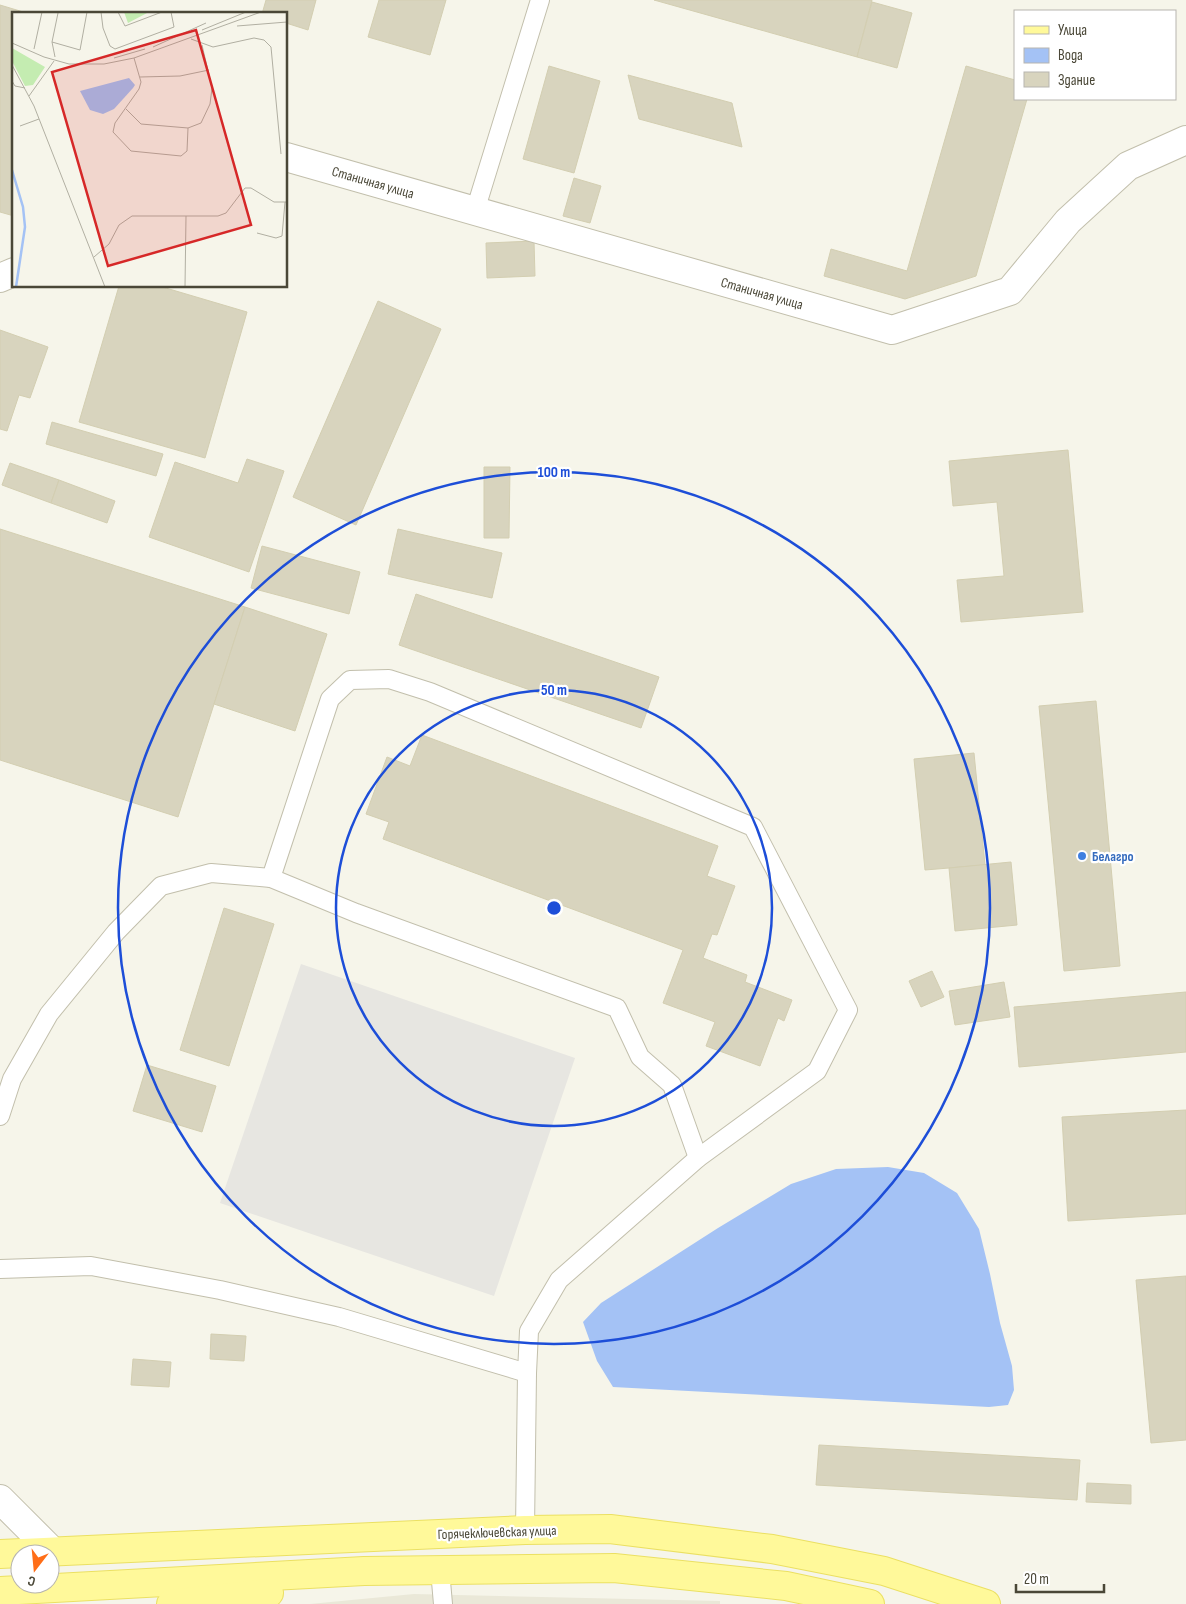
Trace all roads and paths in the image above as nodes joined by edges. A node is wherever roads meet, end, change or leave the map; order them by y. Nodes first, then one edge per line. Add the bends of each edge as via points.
1 (540, 0) edge
2 (1186, 140) edge
3 (288, 159) edge
4 (475, 211) junction
5 (12, 273) edge
6 (0, 278) edge
7 (271, 878) junction
8 (0, 1116) edge
9 (698, 1158) junction
10 (0, 1269) edge
11 (527, 1373) junction
12 (0, 1498) edge
13 (525, 1530) junction
14 (45, 1544) edge
15 (60, 1551) edge
16 (440, 1570) junction
17 (364, 1571) junction
18 (0, 1591) edge
19 (172, 1604) edge
20 (442, 1604) edge
21 (870, 1604) edge
22 (986, 1604) edge

1 - 4 lane
2 - 4 street, Станичная улица via 1128,166 1068,221 1010,291 892,330
3 - 4 street, Станичная улица
5 - 6 street
7 - 8 lane via 211,873 161,886 116,932 49,1014 12,1079
7 - 9 lane via 356,913 618,1008 640,1057 672,1086
7 - 9 lane via 330,699 350,680 389,679 430,692 754,827 848,1010 817,1071
9 - 11 lane via 559,1280 529,1331
10 - 11 lane via 90,1266 220,1290 339,1318
11 - 13 lane
12 - 14 street
13 - 15 main road, Горячеключевская улица
13 - 22 main road, Горячеключевская улица via 610,1530 772,1549 884,1571
16 - 17 main road
16 - 20 lane
16 - 21 main road via 614,1568 786,1586
17 - 18 main road
17 - 19 main road via 295,1590

